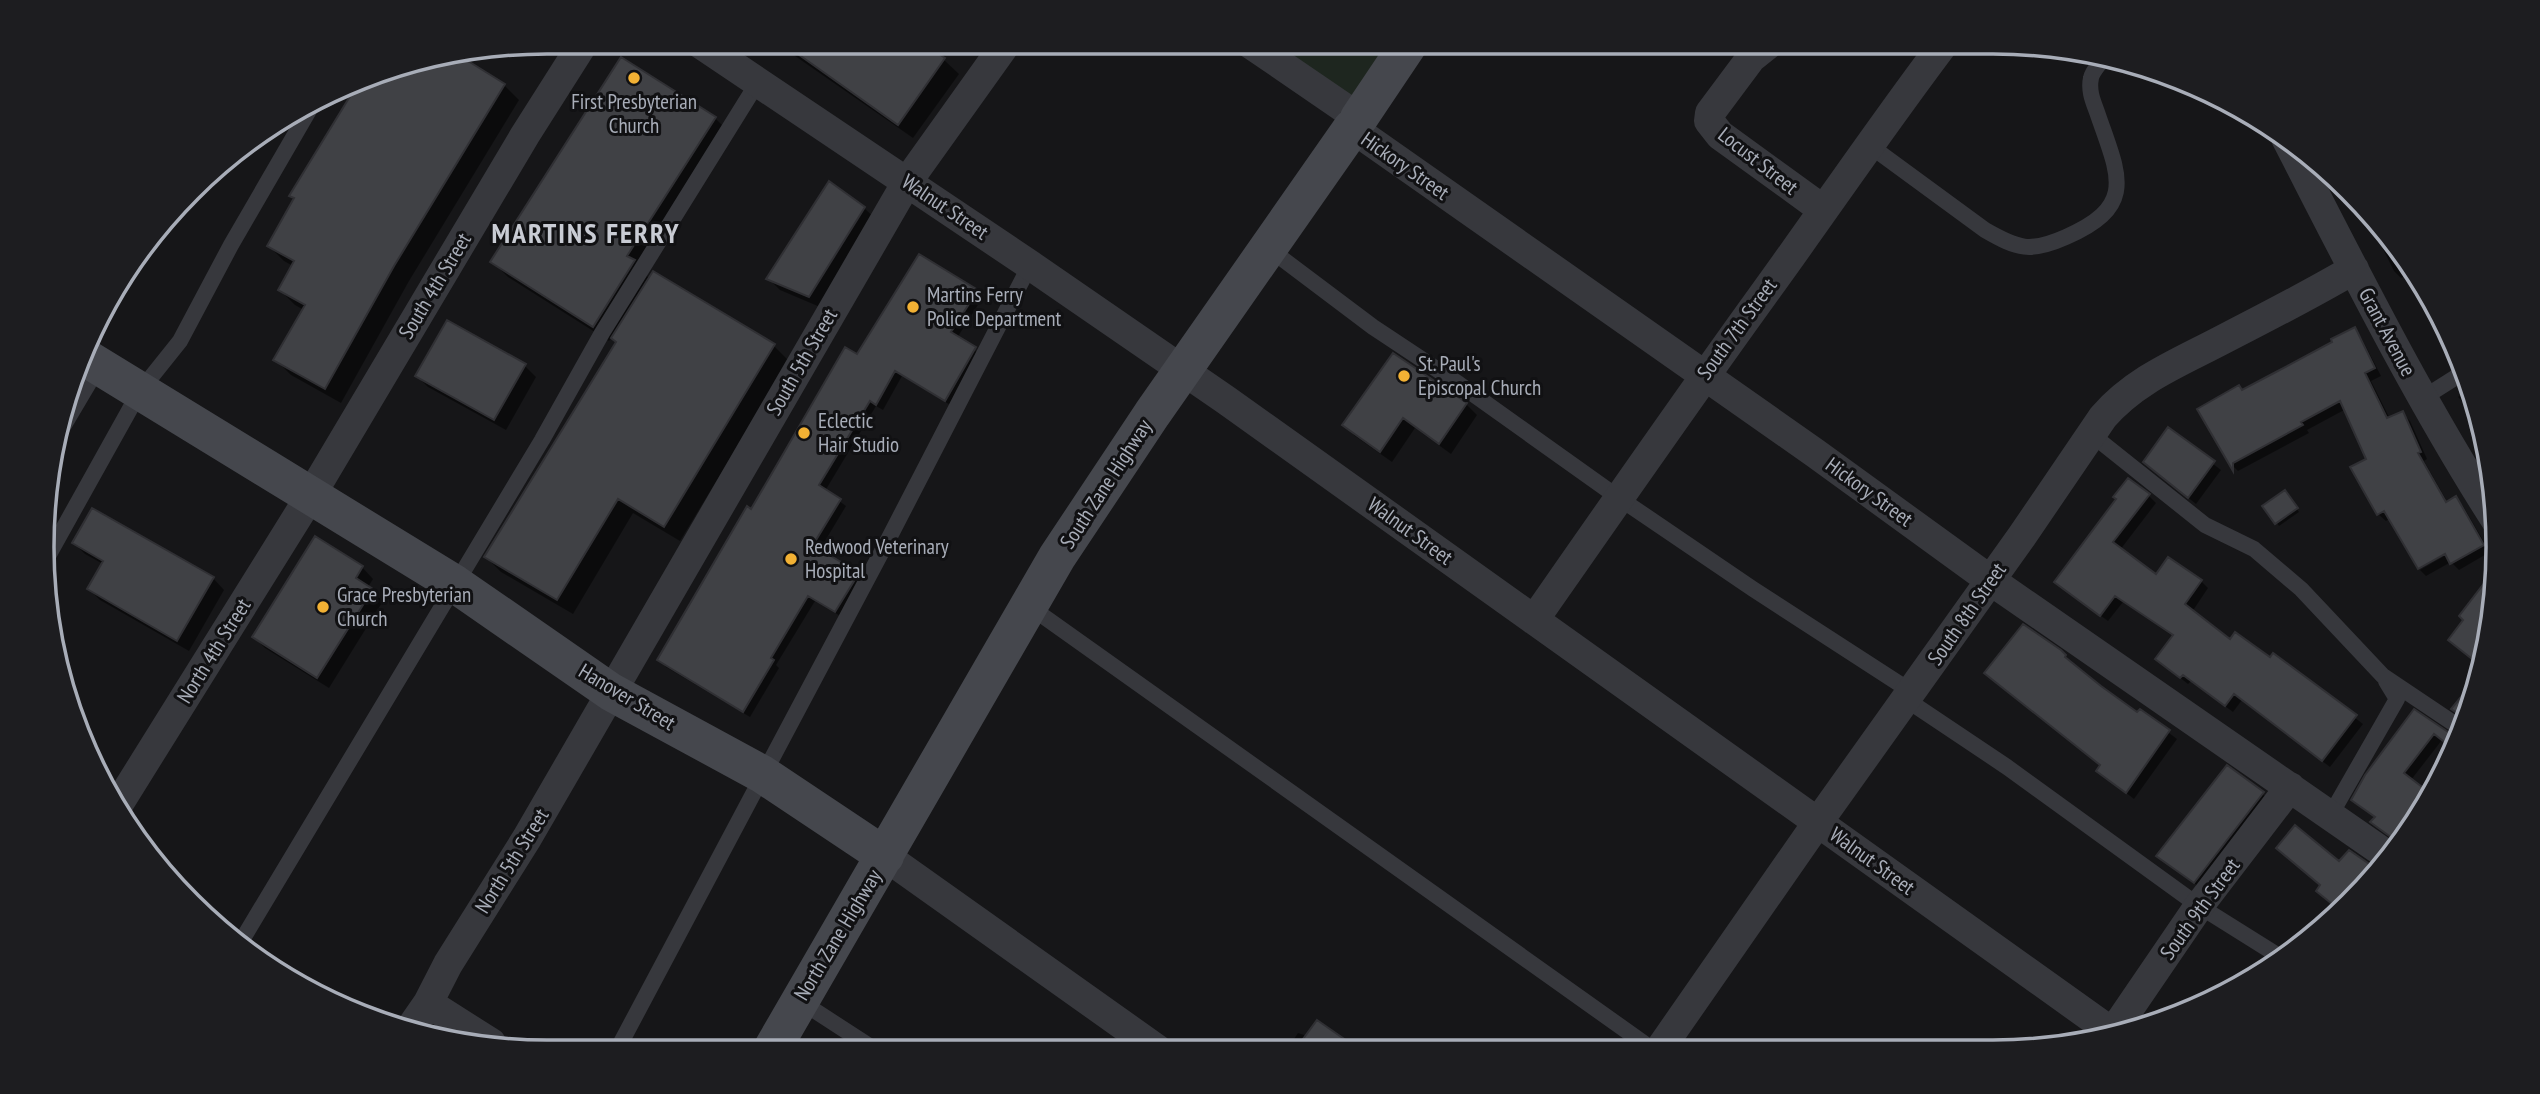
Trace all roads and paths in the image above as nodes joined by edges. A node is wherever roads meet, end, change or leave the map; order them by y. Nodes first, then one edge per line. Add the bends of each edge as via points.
1 (577, 54) edge
2 (716, 54) edge
3 (998, 54) edge
4 (1264, 54) edge
5 (1402, 54) edge
6 (1748, 54) edge
7 (1936, 54) edge
8 (2098, 66) edge
9 (758, 82) junction
10 (304, 118) edge
11 (1355, 123) junction
12 (1869, 145) junction
13 (2297, 159) edge
14 (907, 182) junction
15 (1822, 209) junction
16 (1268, 248) junction
17 (1030, 265) junction
18 (2354, 269) junction
19 (92, 362) edge
20 (1183, 370) junction
21 (1703, 376) junction
22 (2456, 377) edge
23 (83, 381) edge
24 (140, 391) junction
25 (2423, 398) junction
26 (2091, 435) junction
27 (311, 495) junction
28 (1619, 498) junction
29 (2484, 501) edge
30 (54, 545) edge
31 (1990, 580) junction
32 (455, 584) junction
33 (1029, 605) junction
34 (1534, 620) junction
35 (2383, 676) junction
36 (611, 692) junction
37 (1910, 696) junction
38 (2453, 723) edge
39 (762, 774) junction
40 (2290, 787) junction
41 (122, 797) edge
42 (2330, 816) junction
43 (1818, 822) junction
44 (2381, 851) edge
45 (885, 856) junction
46 (2199, 906) junction
47 (244, 936) edge
48 (2273, 952) edge
49 (799, 1000) junction
50 (428, 1003) junction
51 (415, 1022) edge
52 (2120, 1023) edge
53 (2104, 1027) edge
54 (479, 1035) edge
55 (622, 1040) edge
56 (777, 1040) edge
57 (860, 1040) edge
58 (1144, 1040) edge
59 (1639, 1040) edge
60 (1666, 1040) edge

1 - 27 street, South 4th Street
2 - 9 street, Walnut Street
3 - 14 street, South 5th Street
4 - 11 street, Hickory Street
5 - 11 main road, South Zane Highway
6 - 15 street, Locust Street via 1709,121 1720,135
7 - 12 street, South 7th Street
8 - 12 lane via 2091,75 2090,92 2119,184 2115,201 2102,217 2062,239 2038,247 2005,242
9 - 14 street, Walnut Street
9 - 32 lane via 602,333
10 - 24 lane via 180,341
11 - 16 main road, South Zane Highway
11 - 21 street, Hickory Street
12 - 15 street, South 7th Street
13 - 18 street, Grant Avenue
14 - 17 street, Walnut Street
14 - 36 street, South 5th Street
15 - 21 street, South 7th Street
16 - 20 main road, South Zane Highway
16 - 28 lane
17 - 20 street, Walnut Street
17 - 39 lane
18 - 25 street, Grant Avenue
18 - 26 street, South 8th Street via 2144,380 2117,401
19 - 23 lane
19 - 24 main road, Hanover Street
20 - 33 main road, South Zane Highway
20 - 34 street, Walnut Street
21 - 28 street, South 7th Street
21 - 31 street, Hickory Street
22 - 25 lane
24 - 27 main road, Hanover Street
24 - 30 lane
25 - 29 street, Grant Avenue
26 - 31 street, South 8th Street
26 - 35 lane via 2205,525 2254,549 2301,589
27 - 32 main road, Hanover Street
27 - 41 street, North 4th Street
28 - 34 street, South 7th Street
28 - 37 lane
31 - 37 street, South 8th Street
31 - 40 street, Hickory Street
32 - 36 main road, Hanover Street
32 - 47 lane
33 - 45 main road, South Zane Highway
33 - 59 lane
34 - 43 street, Walnut Street
35 - 38 lane
35 - 42 lane via 2397,699
36 - 39 main road, Hanover Street
36 - 50 street, North 5th Street
37 - 43 street, South 8th Street
37 - 46 lane
39 - 45 main road, Hanover Street
39 - 55 lane
40 - 42 street, Hickory Street
40 - 46 street, South 9th Street
42 - 44 street, Hickory Street
43 - 53 street, Walnut Street
43 - 60 street, South 8th Street
45 - 49 main road, North Zane Highway
45 - 58 street, Hanover Street
46 - 48 lane
46 - 52 street, South 9th Street
49 - 56 main road, North Zane Highway
49 - 57 lane
50 - 51 street, North 5th Street
50 - 54 street

